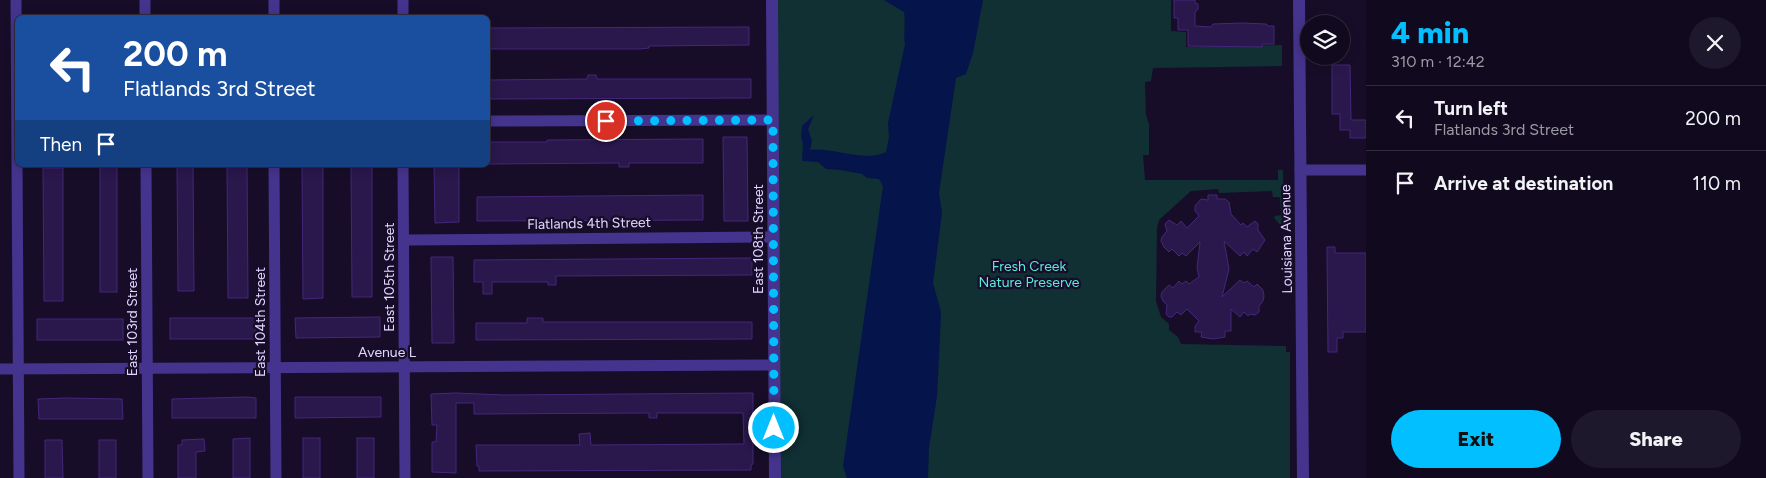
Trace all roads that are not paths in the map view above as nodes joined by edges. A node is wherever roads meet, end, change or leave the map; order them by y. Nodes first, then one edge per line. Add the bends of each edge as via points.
1 (16, 0) edge
2 (145, 0) edge
3 (274, 0) edge
4 (403, 0) edge
5 (772, 0) edge
6 (1299, 0) edge
7 (16, 15) edge
8 (145, 15) edge
9 (274, 15) edge
10 (403, 15) edge
11 (773, 120) junction
12 (490, 121) edge
13 (17, 167) edge
14 (146, 167) edge
15 (274, 167) edge
16 (403, 167) edge
17 (1300, 170) junction
18 (1366, 170) edge
19 (774, 237) junction
20 (404, 240) junction
21 (774, 365) junction
22 (405, 367) junction
23 (275, 368) junction
24 (0, 369) edge
25 (18, 369) junction
26 (147, 369) junction
27 (19, 478) edge
28 (148, 478) edge
29 (276, 478) edge
30 (405, 478) edge
31 (775, 478) edge
32 (1303, 478) edge

1 - 7 street
2 - 8 street
3 - 9 street
4 - 10 street
5 - 11 street, East 108th Street
6 - 17 street, Louisiana Avenue
11 - 12 street
11 - 19 street, East 108th Street
13 - 25 street
14 - 26 street, East 103rd Street
15 - 23 street, East 104th Street
16 - 20 street, East 105th Street
17 - 18 street
17 - 32 street, Louisiana Avenue
19 - 20 street, Flatlands 4th Street
19 - 21 street, East 108th Street
20 - 22 street, East 105th Street
21 - 22 street, Avenue L
21 - 31 street, East 108th Street
22 - 23 street, Avenue L
22 - 30 street, East 105th Street
23 - 26 street, Avenue L
23 - 29 street, East 104th Street
24 - 25 street, Avenue L
25 - 26 street, Avenue L
25 - 27 street
26 - 28 street, East 103rd Street

